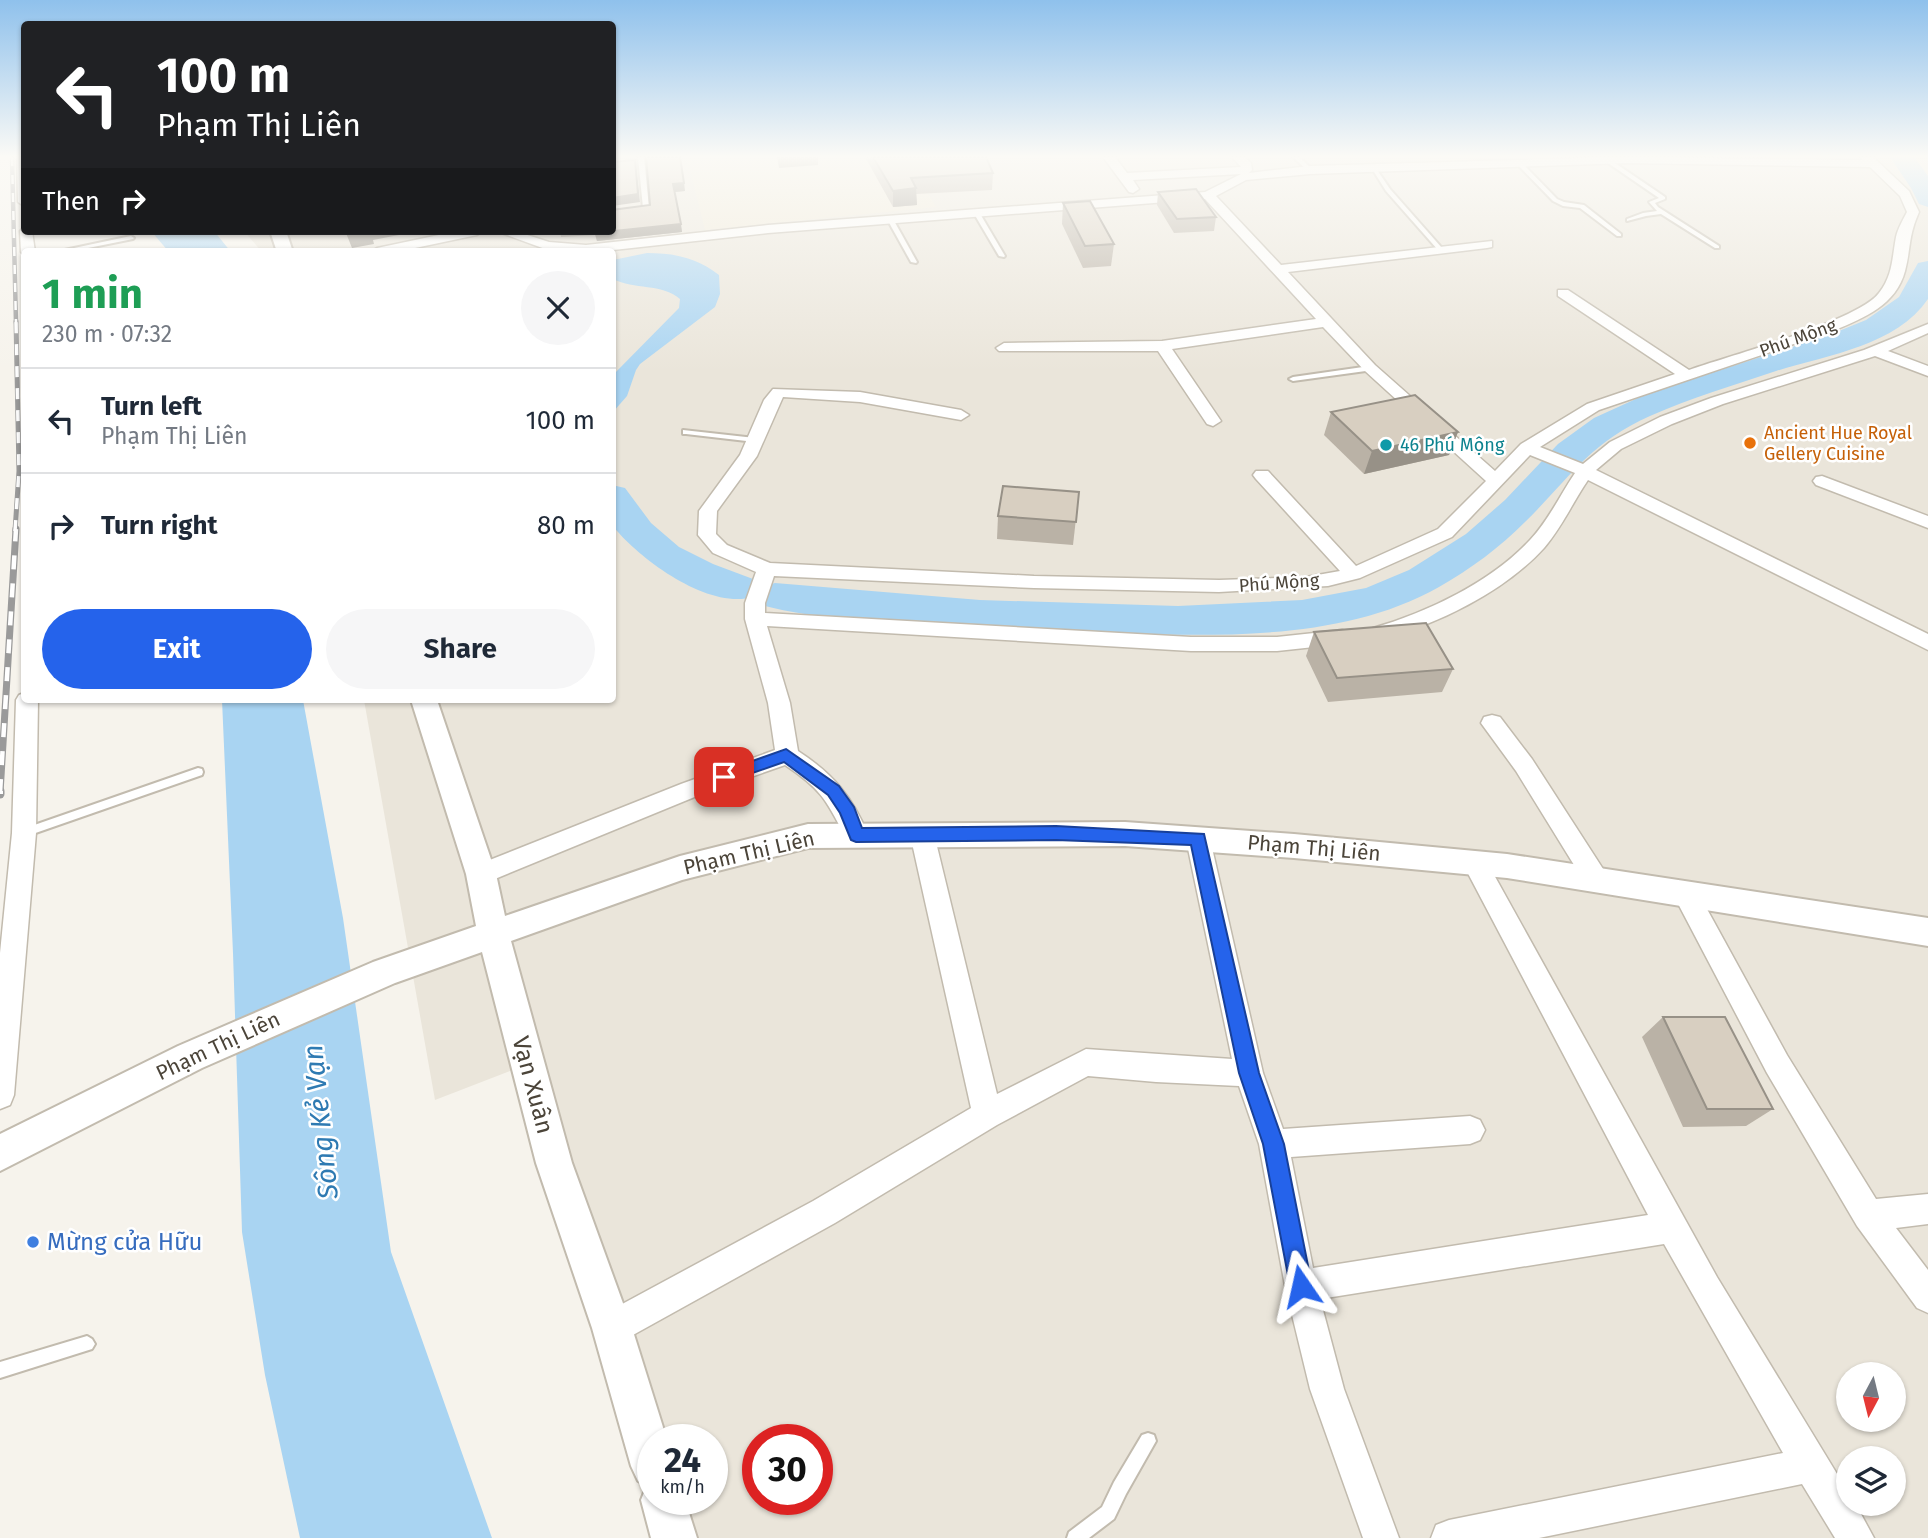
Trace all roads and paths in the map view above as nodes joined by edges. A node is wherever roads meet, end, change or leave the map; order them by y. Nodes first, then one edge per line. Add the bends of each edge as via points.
1 (791, 229) edge
2 (895, 229) edge
3 (986, 229) edge
4 (1240, 229) edge
5 (1422, 229) edge
6 (1611, 229) edge
7 (1689, 229) edge
8 (1905, 229) edge
9 (458, 235) edge
10 (514, 235) edge
11 (1619, 235) dead end
12 (131, 238) dead end
13 (1487, 244) dead end
14 (1717, 247) dead end
15 (79, 248) edge
16 (396, 248) edge
17 (573, 248) edge
18 (596, 248) edge
19 (1440, 249) junction
20 (1002, 256) dead end
21 (914, 262) dead end
22 (1278, 269) junction
23 (1563, 293) dead end
24 (1327, 322) junction
25 (1928, 328) edge
26 (1162, 346) junction
27 (1004, 348) dead end
28 (1878, 352) junction
29 (1370, 368) junction
30 (1928, 371) edge
31 (1685, 374) junction
32 (1293, 379) dead end
33 (961, 415) dead end
34 (1213, 421) dead end
35 (686, 432) dead end
36 (755, 440) junction
37 (1535, 451) junction
38 (1579, 468) junction
39 (1262, 475) dead end
40 (1495, 480) junction
41 (1822, 481) dead end
42 (1928, 522) edge
43 (767, 569) junction
44 (1353, 574) junction
45 (755, 619) junction
46 (1928, 643) edge
47 (27, 703) edge
48 (425, 703) edge
49 (1492, 723) dead end
50 (786, 755) junction
51 (198, 772) dead end
52 (24, 832) junction
53 (922, 834) junction
54 (856, 835) junction
55 (1198, 839) junction
56 (1474, 862) junction
57 (481, 874) junction
58 (1596, 879) junction
59 (1687, 896) junction
60 (1928, 932) edge
61 (493, 933) junction
62 (1249, 1073) junction
63 (0, 1094) edge
64 (986, 1115) junction
65 (1470, 1130) dead end
66 (1274, 1144) junction
67 (0, 1153) edge
68 (1928, 1209) edge
69 (1868, 1215) junction
70 (1672, 1227) junction
71 (1301, 1286) junction
72 (1928, 1297) edge
73 (612, 1328) junction
74 (87, 1344) dead end
75 (0, 1370) edge
76 (641, 1424) edge
77 (1148, 1441) dead end
78 (1809, 1465) junction
79 (667, 1515) edge
80 (674, 1538) edge
81 (1075, 1538) edge
82 (1381, 1538) edge
83 (1449, 1538) edge
84 (1856, 1538) edge

1 - 18 street
2 - 21 lane
3 - 20 lane
4 - 22 street
5 - 19 lane
6 - 11 lane
7 - 14 lane
8 - 31 street, Phú Mộng via 1898,273 1884,297 1868,311
9 - 16 street
10 - 17 street
12 - 15 lane
13 - 19 street
19 - 22 street
22 - 24 street
23 - 31 street
24 - 26 street
24 - 29 street
25 - 28 street
26 - 27 street
26 - 34 street
28 - 30 street
28 - 38 street via 1720,398 1658,422
29 - 32 lane
29 - 40 street
31 - 37 street, Phú Mộng via 1593,407
33 - 36 street via 860,397 779,392
35 - 36 lane
36 - 43 street via 708,511 707,535 720,549
37 - 38 street
37 - 40 street, Phú Mộng
38 - 45 street via 1536,544 1480,587 1410,624 1370,635 1278,644 1191,644
38 - 46 street
39 - 44 street
40 - 44 street, Phú Mộng via 1445,533
41 - 42 street
43 - 44 street, Phú Mộng via 1219,586 1307,583
43 - 45 street via 755,603
45 - 50 street via 779,703
47 - 52 street
48 - 57 street, Vạn Xuân
49 - 58 street
50 - 54 street via 834,790
50 - 57 street
51 - 52 lane
52 - 63 street
53 - 54 street, Phạm Thị Liên
53 - 55 street, Phạm Thị Liên via 1125,834
53 - 64 street
54 - 61 street, Phạm Thị Liên via 808,836 745,850 630,884
55 - 56 street, Phạm Thị Liên
55 - 62 street
56 - 58 street, Phạm Thị Liên
56 - 70 street
57 - 61 street, Vạn Xuân
58 - 59 street, Phạm Thị Liên
59 - 60 street, Phạm Thị Liên
59 - 69 street via 1777,1064
61 - 67 street, Phạm Thị Liên via 385,972 190,1057
61 - 73 street, Vạn Xuân via 554,1163
62 - 64 street via 1086,1062
62 - 66 street
64 - 73 street via 824,1212
65 - 66 street
66 - 71 street
68 - 69 street
69 - 72 street
70 - 71 street
70 - 78 street
71 - 82 street via 1327,1389
73 - 76 street, Vạn Xuân
74 - 75 lane
77 - 81 lane via 1108,1513
78 - 83 street
78 - 84 street
79 - 80 street

